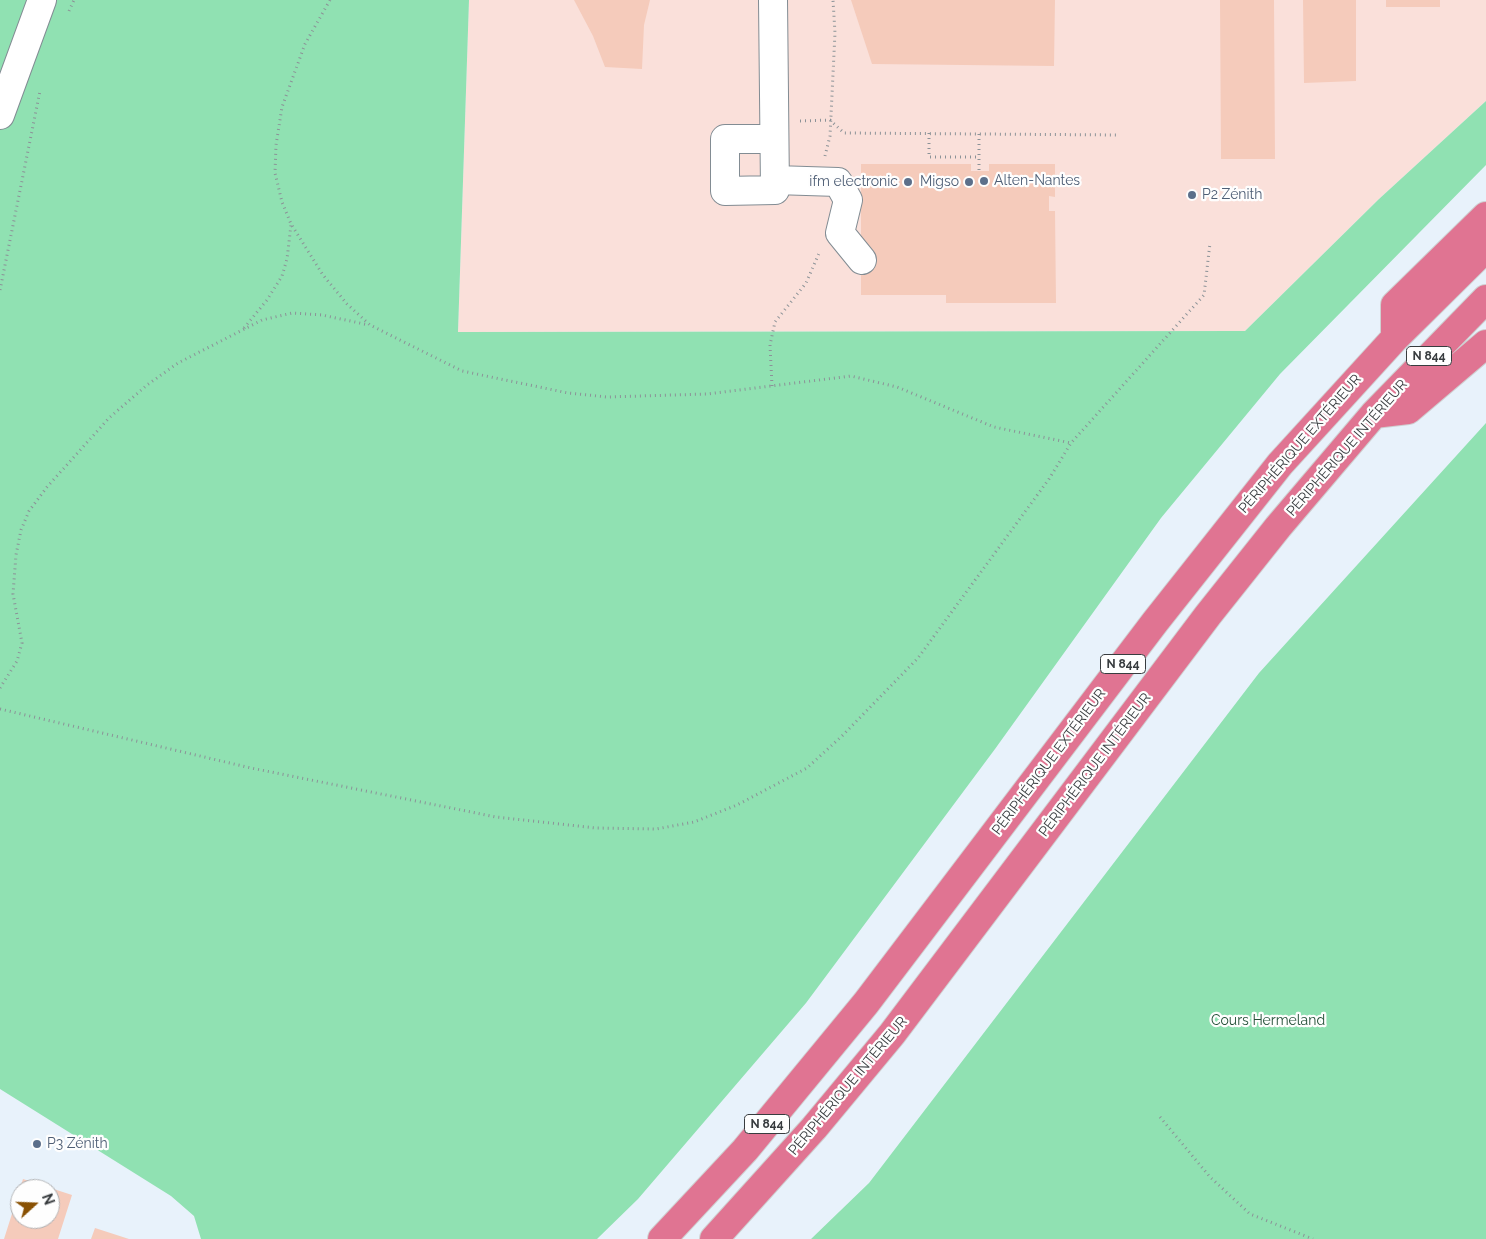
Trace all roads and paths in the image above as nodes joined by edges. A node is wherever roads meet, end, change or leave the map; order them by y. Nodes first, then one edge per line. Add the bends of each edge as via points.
1 (42, 0) edge
2 (74, 0) edge
3 (330, 0) edge
4 (773, 0) edge
5 (833, 0) edge
6 (66, 17) dead end
7 (41, 86) dead end
8 (0, 115) edge
9 (830, 120) junction
10 (929, 134) junction
11 (979, 134) junction
12 (1119, 135) dead end
13 (774, 138) junction
14 (979, 157) junction
15 (979, 171) dead end
16 (775, 180) junction
17 (822, 182) junction
18 (1486, 216) edge
19 (291, 224) junction
20 (1210, 243) dead end
21 (821, 248) dead end
22 (1486, 248) edge
23 (862, 260) dead end
24 (0, 290) edge
25 (1486, 299) edge
26 (370, 325) junction
27 (242, 330) junction
28 (1395, 338) junction
29 (1486, 344) edge
30 (772, 386) junction
31 (1374, 414) junction
32 (1071, 443) junction
33 (0, 688) edge
34 (0, 709) edge
35 (1160, 1117) dead end
36 (662, 1239) edge
37 (714, 1239) edge
38 (1313, 1239) edge

1 - 8 street
2 - 6 path
3 - 19 path via 305,44 282,107 274,173
4 - 13 street
5 - 9 path via 835,33
7 - 24 path
9 - 10 path via 844,133
9 - 17 path
10 - 11 path
10 - 14 path via 929,157
11 - 12 path
11 - 14 path
13 - 16 street
13 - 16 street via 726,138 725,191 775,190
14 - 15 path
16 - 17 street
17 - 23 street via 838,182 848,200 840,233
18 - 28 highway via 1395,305
19 - 26 path via 323,275
19 - 27 path via 282,276
20 - 32 path via 1204,295
21 - 30 path via 806,283 775,322 770,345
22 - 28 highway, PÉRIPHÉRIQUE EXTÉRIEUR / N 844
25 - 31 highway, PÉRIPHÉRIQUE INTÉRIEUR / N 844
26 - 27 path via 322,315 292,313 262,320
26 - 30 path via 462,371 568,393 659,397
27 - 33 path via 178,363 147,385 109,418 29,511 16,555 13,594 22,643 17,661
28 - 36 highway, PÉRIPHÉRIQUE EXTÉRIEUR / N 844 via 1280,464 1155,622 810,1074
29 - 31 highway via 1408,410
30 - 32 path via 830,377 872,379 919,394 994,427
31 - 37 highway, PÉRIPHÉRIQUE INTÉRIEUR / N 844 via 1326,468 1208,615 892,1034
32 - 34 path via 1049,479 969,589 918,658 890,689 807,768 737,805 694,822 656,829 596,828 496,817 251,768
35 - 38 path via 1210,1176 1250,1214

